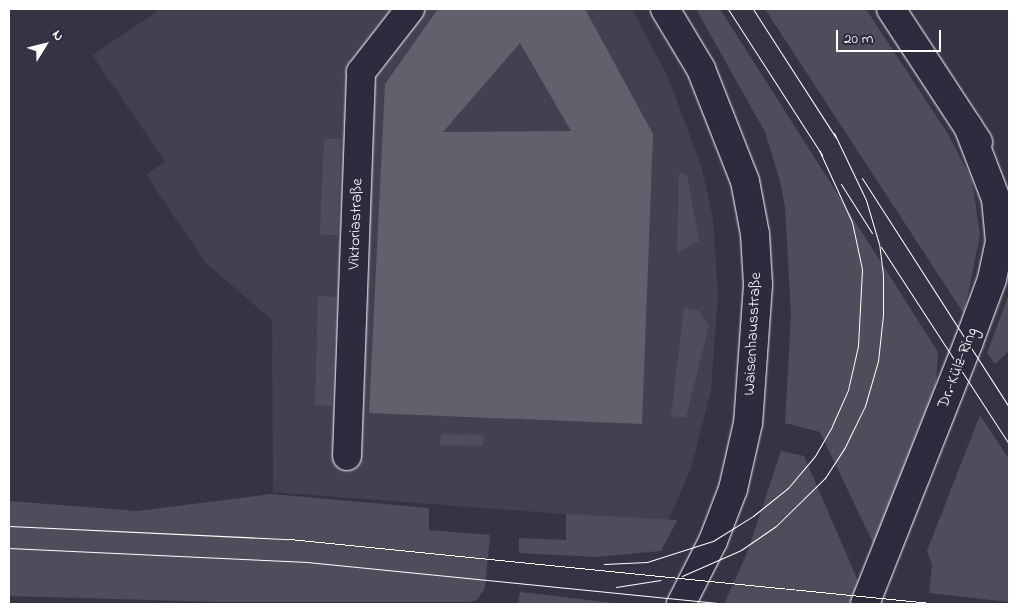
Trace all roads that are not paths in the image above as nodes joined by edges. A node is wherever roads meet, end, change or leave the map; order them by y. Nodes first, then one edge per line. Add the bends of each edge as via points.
1 (410, 9) edge
2 (665, 9) edge
3 (891, 9) edge
4 (968, 126) junction
5 (1009, 189) edge
6 (347, 456) dead end
7 (681, 604) edge
8 (866, 604) edge

1 - 6 main road, Viktoriastraße via 362,72
2 - 7 main road, Waisenhausstraße via 701,69 745,181 755,234 758,285 748,424 734,489 713,541
3 - 4 main road, Dr.-Külz-Ring
4 - 5 main road, Dr.-Külz-Ring
4 - 8 main road, Dr.-Külz-Ring via 996,199 1000,242 992,279 968,344

